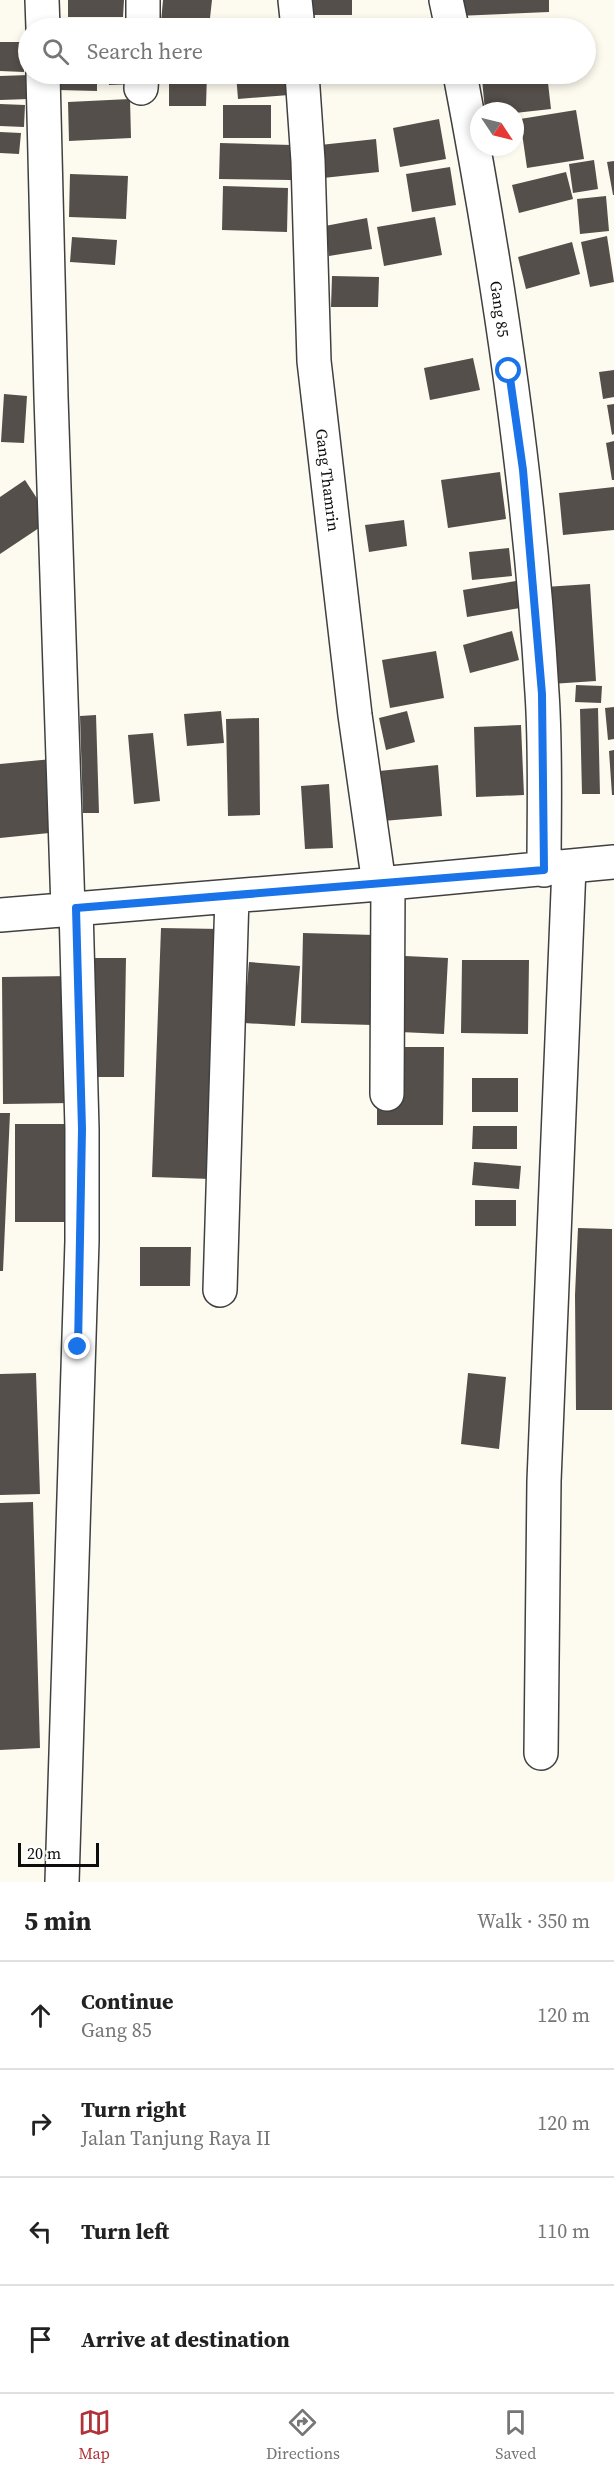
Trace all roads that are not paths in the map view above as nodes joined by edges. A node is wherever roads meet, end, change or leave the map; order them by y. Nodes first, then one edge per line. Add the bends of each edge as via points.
1 (42, 0) edge
2 (143, 0) edge
3 (296, 0) edge
4 (446, 0) edge
5 (43, 18) edge
6 (143, 18) edge
7 (297, 18) edge
8 (450, 18) edge
9 (44, 84) edge
10 (303, 84) edge
11 (462, 84) edge
12 (614, 862) edge
13 (556, 868) junction
14 (384, 884) junction
15 (232, 896) junction
16 (72, 909) junction
17 (0, 915) edge
18 (387, 1094) dead end
19 (220, 1290) dead end
20 (541, 1753) dead end
21 (62, 1882) edge

1 - 5 street
2 - 6 street
3 - 7 street
4 - 8 street
9 - 16 street via 51,397
10 - 14 street, Gang Thamrin via 314,362 355,715
11 - 13 street, Gang 85 via 487,223 523,470
12 - 13 street
13 - 14 street
13 - 20 street, Gang 85
14 - 15 street
14 - 18 street, Gang Thamrin
15 - 16 street
15 - 19 street
16 - 17 street
16 - 21 street via 82,1129 82,1241

